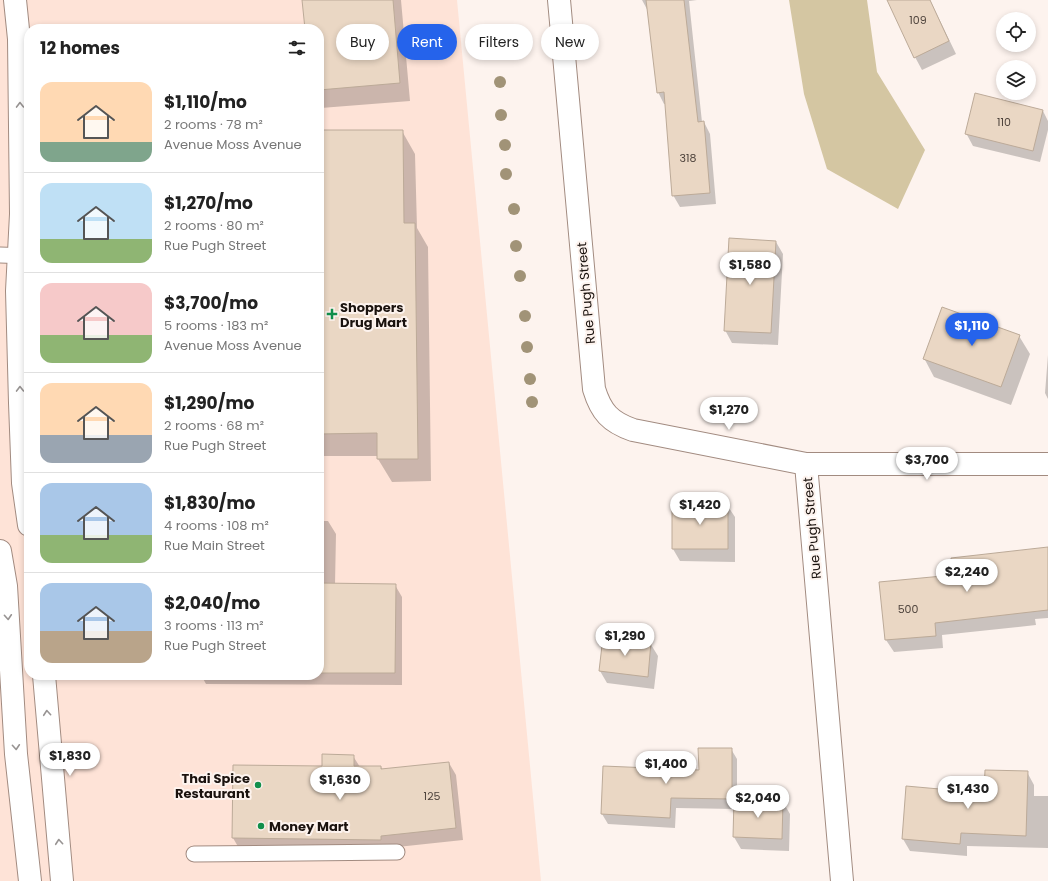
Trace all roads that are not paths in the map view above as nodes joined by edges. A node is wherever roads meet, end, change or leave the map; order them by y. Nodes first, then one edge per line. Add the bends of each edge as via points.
1 (15, 0) edge
2 (559, 0) edge
3 (16, 256) edge
4 (806, 464) junction
5 (1048, 464) edge
6 (24, 490) edge
7 (0, 551) edge
8 (44, 680) edge
9 (397, 852) dead end
10 (194, 854) dead end
11 (30, 881) edge
12 (62, 881) edge
13 (842, 881) edge

3 -> 1 street via 22,214 19,47
2 - 4 street, Rue Pugh Street via 597,400 611,420 633,430
6 -> 3 street
4 - 5 street
4 - 13 street, Rue Pugh Street
7 -> 11 street via 6,586 16,754
12 -> 8 street
9 - 10 lane

